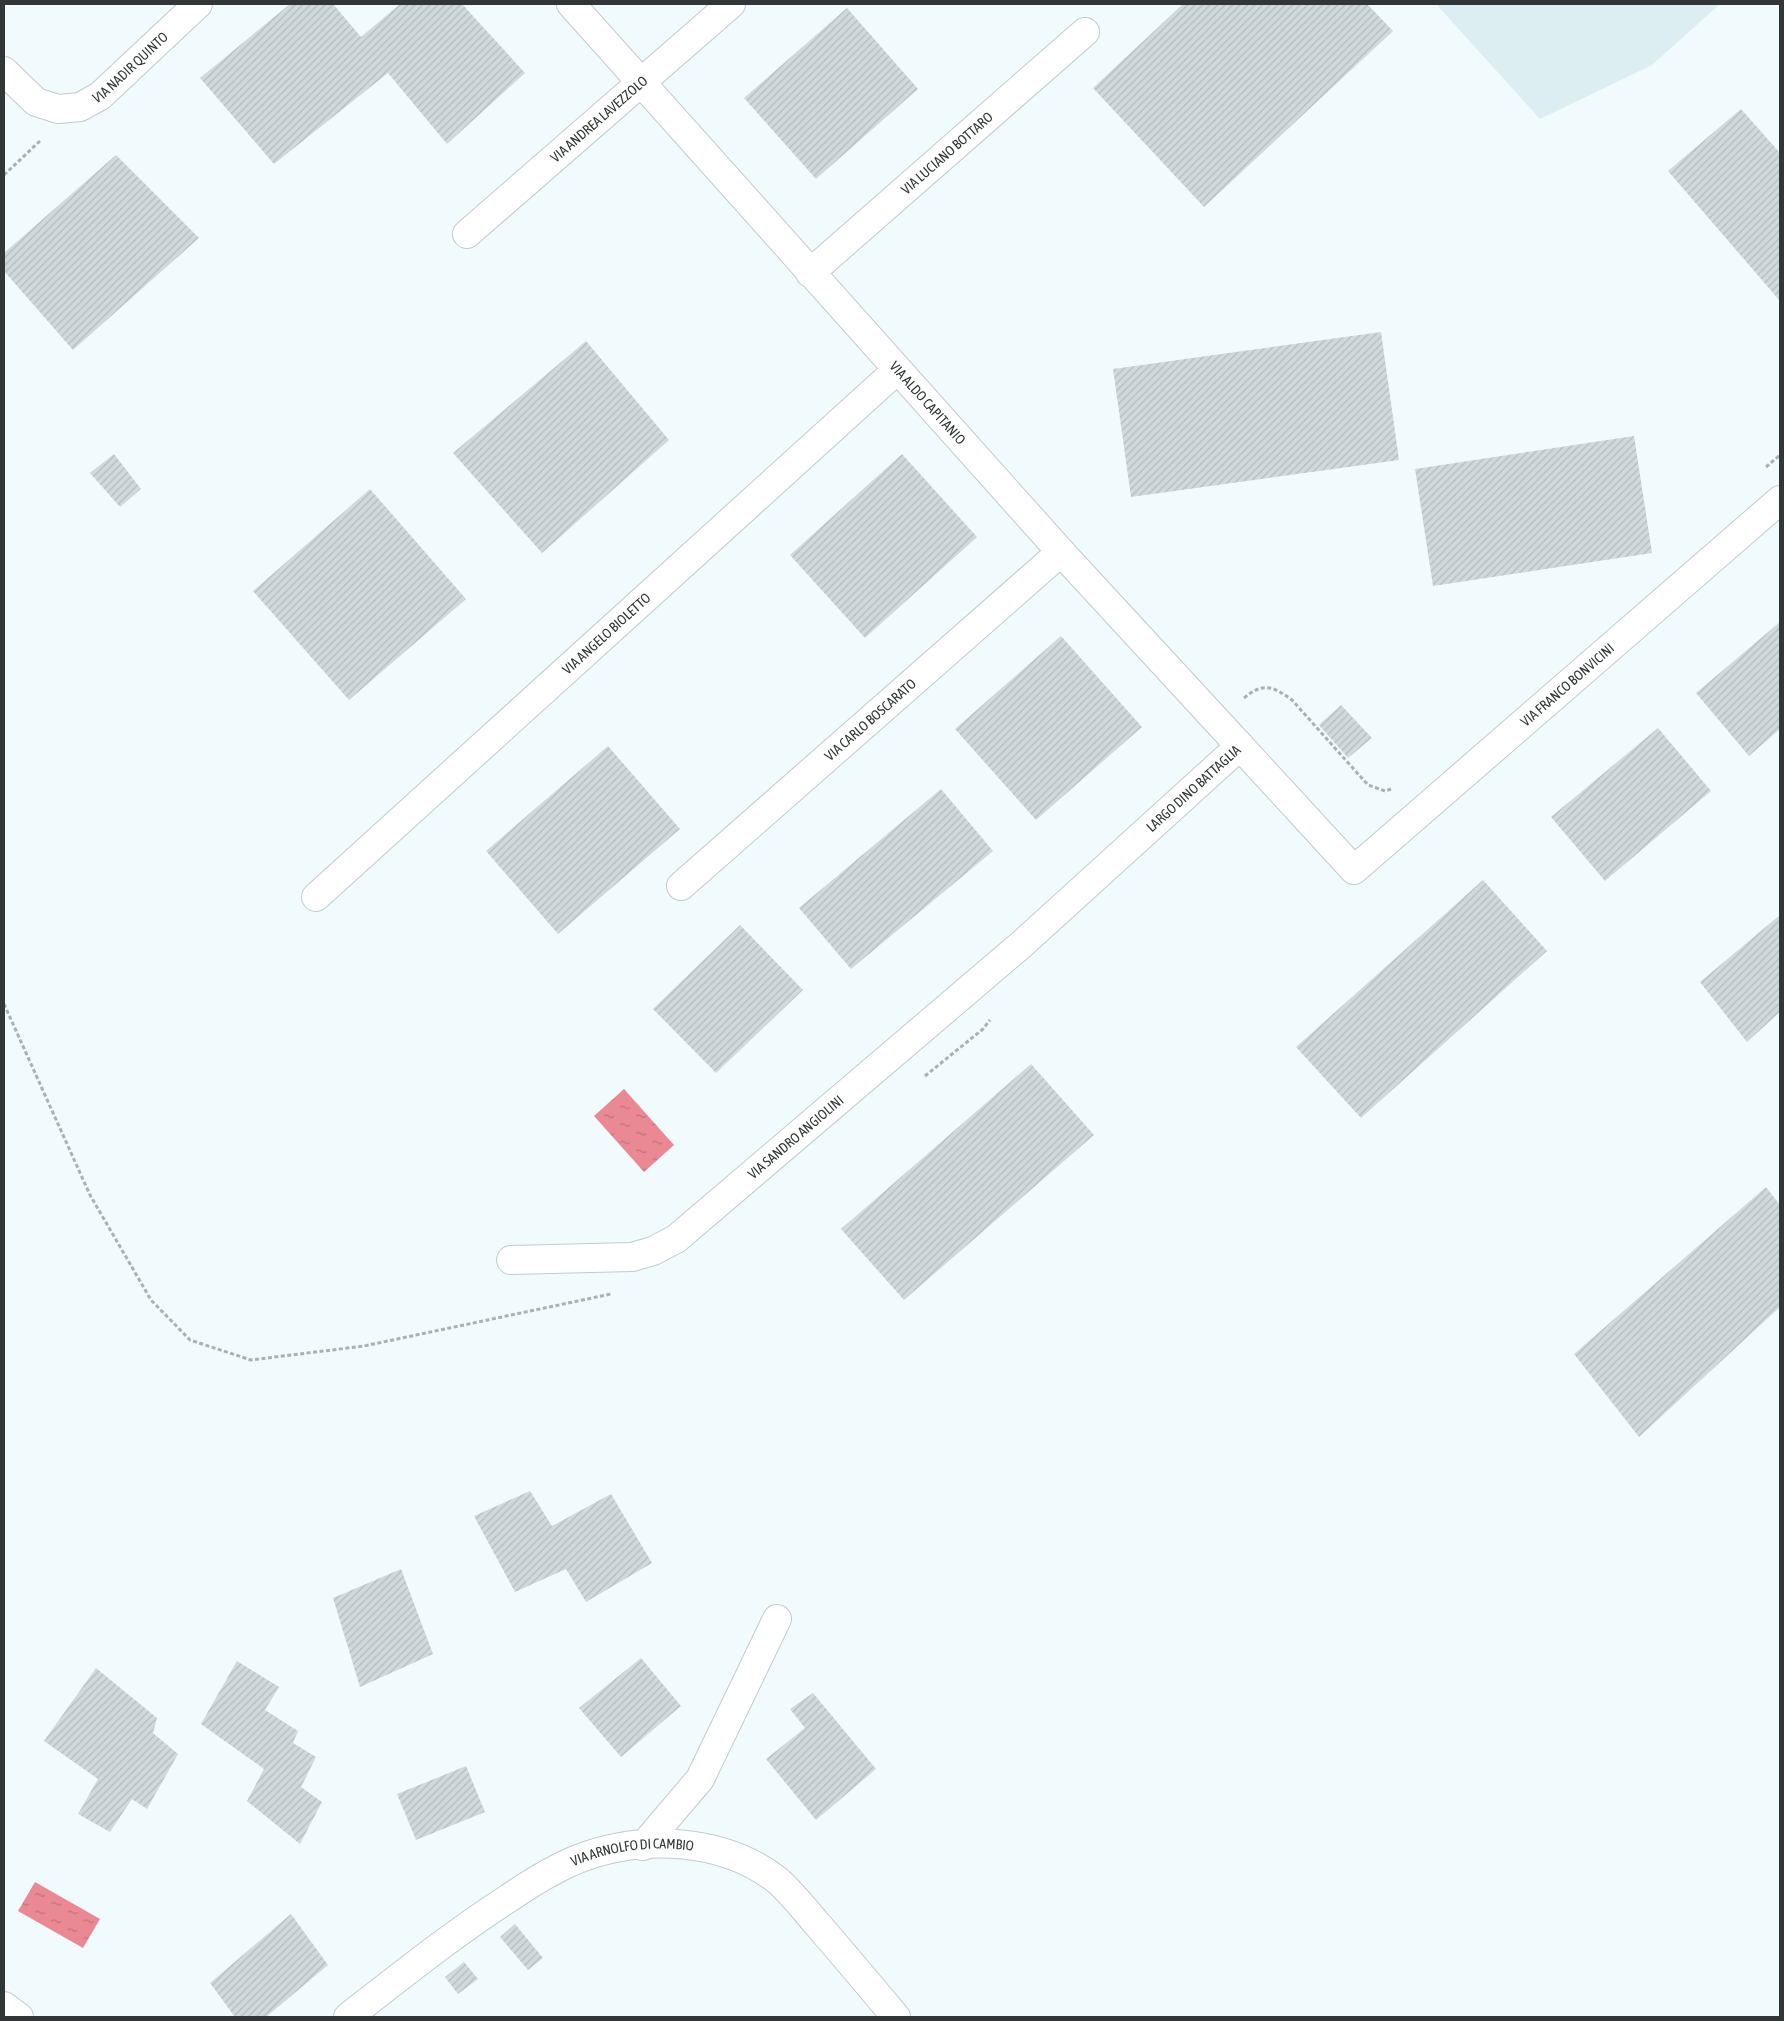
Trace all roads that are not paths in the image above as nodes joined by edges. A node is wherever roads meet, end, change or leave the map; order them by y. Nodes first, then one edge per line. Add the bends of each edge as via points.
1 (198, 4) edge
2 (572, 4) edge
3 (731, 4) edge
4 (1085, 32) dead end
5 (4, 71) edge
6 (641, 84) junction
7 (467, 234) dead end
8 (810, 273) junction
9 (897, 370) junction
10 (1780, 500) edge
11 (1061, 552) junction
12 (1240, 746) junction
13 (1354, 870) joint
14 (681, 886) dead end
15 (316, 897) dead end
16 (1044, 924) joint
17 (511, 1260) dead end
18 (777, 1619) dead end
19 (643, 1846) junction
20 (4, 2006) edge
21 (19, 2017) edge
22 (348, 2017) edge
23 (896, 2017) edge

1 - 5 street, VIA NADIR QUINTO via 100,96 80,108 58,109 36,102
2 - 6 street, VIA ALDO CAPITANIO
3 - 6 street, VIA ANDREA LAVEZZOLO
4 - 8 street, VIA LUCIANO BOTTARO
6 - 7 street, VIA ANDREA LAVEZZOLO
6 - 8 street, VIA ALDO CAPITANIO
8 - 9 street, VIA ALDO CAPITANIO
9 - 11 street, VIA ALDO CAPITANIO
9 - 15 street, VIA ANGELO BIOLETTO
10 - 13 street, VIA FRANCO BONVICINI
11 - 12 street, VIA ALDO CAPITANIO
11 - 14 street, VIA CARLO BOSCARATO
12 - 13 street, LARGO DINO BATTAGLIA
12 - 16 street, LARGO DINO BATTAGLIA
16 - 17 street, VIA SANDRO ANGIOLINI via 665,1246 632,1257
18 - 19 street via 700,1779
19 - 22 street, VIA ARNOLFO DI CAMBIO via 593,1854 544,1875 471,1923
19 - 23 street, VIA ARNOLFO DI CAMBIO via 663,1844 703,1848 740,1859 768,1874 794,1898
20 - 21 street

